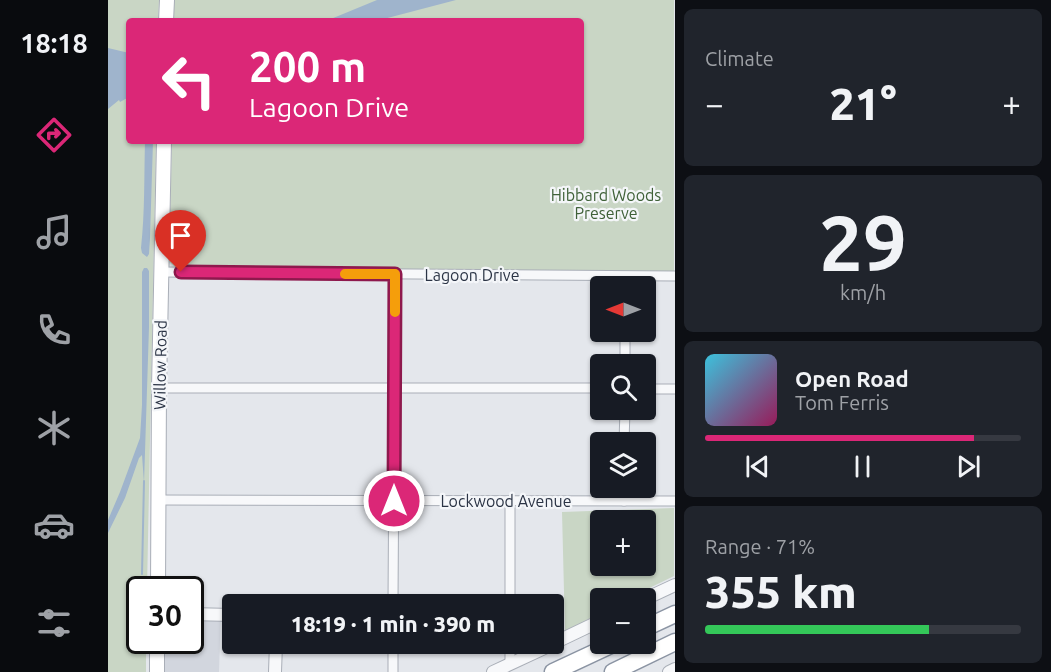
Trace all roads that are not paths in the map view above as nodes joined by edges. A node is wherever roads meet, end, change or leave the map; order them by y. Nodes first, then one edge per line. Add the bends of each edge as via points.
1 (167, 0) edge
2 (166, 18) edge
3 (164, 144) edge
4 (162, 272) junction
5 (395, 274) junction
6 (625, 276) edge
7 (656, 276) edge
8 (675, 276) edge
9 (159, 388) junction
10 (395, 388) junction
11 (590, 388) edge
12 (656, 388) edge
13 (675, 389) edge
14 (158, 500) junction
15 (394, 501) junction
16 (510, 501) junction
17 (624, 501) joint
18 (675, 501) edge
19 (158, 576) edge
20 (675, 585) edge
21 (393, 594) edge
22 (510, 594) edge
23 (656, 594) edge
24 (204, 614) edge
25 (675, 614) edge
26 (222, 615) edge
27 (656, 623) edge
28 (590, 626) edge
29 (564, 638) edge
30 (675, 642) edge
31 (157, 654) edge
32 (276, 654) edge
33 (393, 654) edge
34 (510, 654) edge
35 (530, 654) edge
36 (592, 654) edge
37 (510, 664) junction
38 (675, 669) edge
39 (157, 672) edge
40 (275, 672) edge
41 (393, 672) edge
42 (493, 672) edge
43 (553, 672) edge
44 (613, 672) edge
45 (669, 672) edge

1 - 2 main road
3 - 4 main road, Willow Road
4 - 5 street, Lagoon Drive
4 - 9 main road, Willow Road
5 - 6 street, Lagoon Drive
5 - 10 street
7 - 8 street, Lagoon Drive
9 - 10 street
9 - 14 main road, Willow Road
10 - 11 street
10 - 15 street
12 - 13 street
14 - 15 street, Lockwood Avenue
14 - 19 main road, Willow Road
15 - 16 street, Lockwood Avenue
15 - 21 street
16 - 17 street, Lockwood Avenue
16 - 22 street
17 - 18 street, Lockwood Avenue
20 - 23 street
24 - 26 street
25 - 27 highway
28 - 29 street
30 - 44 highway
31 - 39 main road
32 - 40 street
33 - 41 street
34 - 37 street
35 - 37 street
36 - 43 highway
37 - 42 street
38 - 45 street

